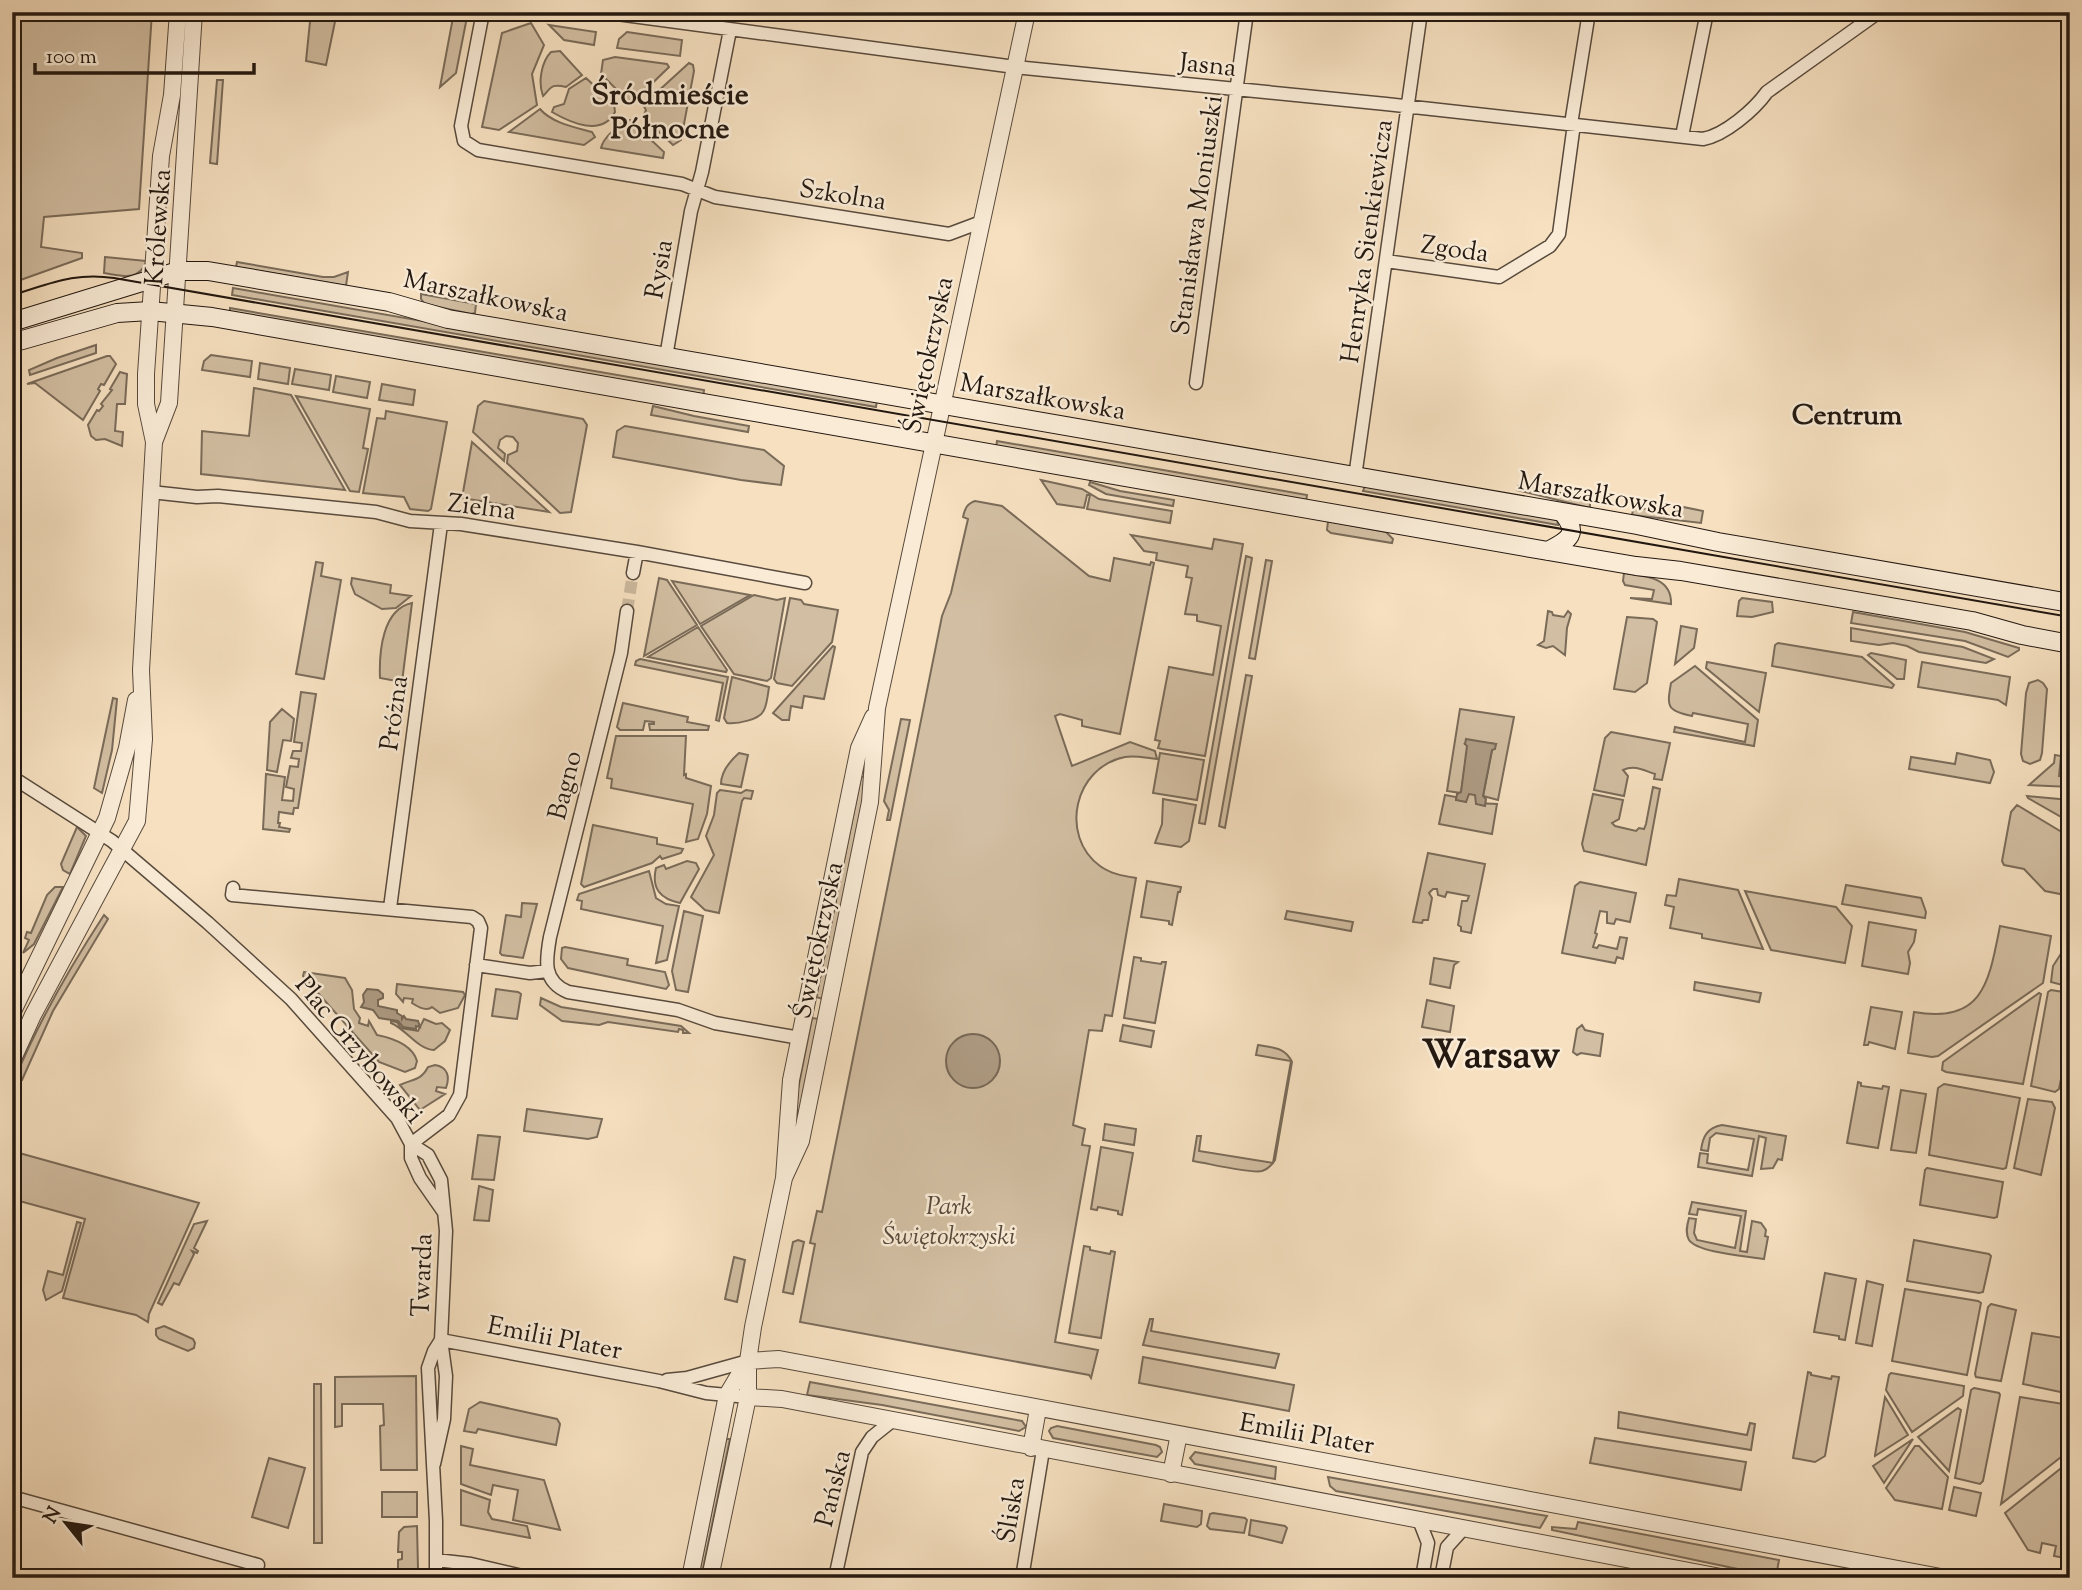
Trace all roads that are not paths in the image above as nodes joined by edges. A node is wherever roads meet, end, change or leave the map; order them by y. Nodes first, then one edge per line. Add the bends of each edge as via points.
1 (177, 12) edge
2 (194, 12) edge
3 (483, 12) edge
4 (602, 12) edge
5 (1027, 12) edge
6 (1247, 12) edge
7 (1421, 12) edge
8 (1589, 12) edge
9 (1706, 12) edge
10 (1879, 12) edge
11 (730, 30) junction
12 (1015, 67) junction
13 (1237, 90) junction
14 (1408, 107) junction
15 (1573, 124) junction
16 (1682, 136) junction
17 (697, 190) junction
18 (981, 222) junction
19 (1386, 261) junction
20 (178, 271) junction
21 (153, 278) junction
22 (150, 311) junction
23 (176, 313) junction
24 (12, 322) edge
25 (12, 343) edge
26 (666, 357) junction
27 (1196, 383) dead end
28 (942, 405) junction
29 (154, 442) junction
30 (932, 443) junction
31 (1355, 477) junction
32 (151, 492) junction
33 (1563, 513) junction
34 (441, 524) junction
35 (1548, 551) junction
36 (637, 552) junction
37 (633, 573) tunnel mouth
38 (805, 583) dead end
39 (2070, 603) edge
40 (627, 611) tunnel mouth
41 (2070, 643) edge
42 (141, 670) junction
43 (877, 708) junction
44 (12, 777) edge
45 (100, 834) junction
46 (123, 850) junction
47 (233, 888) dead end
48 (390, 908) junction
49 (477, 965) junction
50 (547, 971) junction
51 (12, 1013) edge
52 (800, 1038) junction
53 (12, 1061) edge
54 (411, 1144) junction
55 (784, 1178) junction
56 (442, 1340) junction
57 (748, 1361) junction
58 (659, 1381) junction
59 (727, 1395) junction
60 (748, 1397) junction
61 (1038, 1409) junction
62 (892, 1421) junction
63 (1179, 1434) junction
64 (1037, 1449) junction
65 (1171, 1474) junction
66 (12, 1497) edge
67 (1419, 1520) junction
68 (1464, 1528) junction
69 (436, 1560) junction
70 (254, 1578) edge
71 (436, 1578) edge
72 (531, 1578) edge
73 (690, 1578) edge
74 (710, 1578) edge
75 (835, 1578) edge
76 (1022, 1578) edge
77 (1422, 1578) edge
78 (1441, 1578) edge
79 (1726, 1578) edge
80 (1946, 1578) edge

1 - 21 street, Królewska
2 - 20 street, Królewska
3 - 17 street, Szkolna via 461,126 464,141 478,150
4 - 11 street, Jasna
5 - 12 street, Świętokrzyska
6 - 13 street, Stanisława Moniuszki
7 - 14 street, Henryka Sienkiewicza
8 - 15 street, Zgoda
9 - 16 street
10 - 16 street via 1767,92 1757,106 1715,136
11 - 12 street, Jasna
11 - 17 street, Rysia
12 - 13 street, Jasna
12 - 18 street, Świętokrzyska
13 - 14 street, Jasna
13 - 27 street, Stanisława Moniuszki
14 - 15 street, Jasna
14 - 19 street, Henryka Sienkiewicza
15 - 16 street, Jasna
15 - 19 street, Zgoda via 1560,228 1552,244 1499,277
17 - 18 street, Szkolna via 715,197 949,234
17 - 26 street, Rysia
18 - 28 street, Świętokrzyska
19 - 31 street, Henryka Sienkiewicza
20 - 21 main road, Marszałkowska
20 - 23 street, Królewska
20 - 26 main road, Marszałkowska via 208,271 377,300 442,318
21 - 22 street, Królewska
21 - 24 main road, Marszałkowska
22 - 23 main road
22 - 25 main road via 108,314
22 - 29 street, Królewska via 146,404
23 - 29 street, Królewska via 169,403
23 - 30 main road
26 - 28 main road, Marszałkowska
28 - 30 street, Świętokrzyska
28 - 31 main road, Marszałkowska
29 - 32 street, Królewska
30 - 35 main road
30 - 43 street, Świętokrzyska
31 - 33 main road, Marszałkowska
32 - 34 street, Zielna via 362,510
32 - 42 street, Królewska
33 - 35 main road via 1571,524 1571,534
33 - 39 main road, Marszałkowska
34 - 36 street, Zielna
34 - 48 street, Próżna
35 - 41 main road via 1972,621
36 - 37 street
36 - 38 street, Zielna
40 - 50 street, Bagno via 621,653 550,937
42 - 45 street, Królewska via 127,748
42 - 46 street, Królewska via 144,739 139,803 135,828
43 - 52 street, Świętokrzyska via 859,748
43 - 55 street, Świętokrzyska via 870,802 801,1141
44 - 45 street, Plac Grzybowski
45 - 46 street, Plac Grzybowski
45 - 51 street, Królewska
46 - 53 street, Królewska
46 - 54 street, Plac Grzybowski via 291,999 397,1118
47 - 48 street, Plac Grzybowski via 232,895
48 - 49 street, Plac Grzybowski via 476,919 481,928
49 - 50 street
49 - 54 street, Plac Grzybowski via 457,1103 449,1115
50 - 52 street via 555,985 568,992 678,1010 715,1023
52 - 55 street, Świętokrzyska via 789,1097
54 - 56 street, Twarda via 422,1149 441,1180 446,1245
55 - 57 street, Świętokrzyska
56 - 58 street, Emilii Plater
56 - 69 street, Twarda via 446,1376 444,1419 434,1464
57 - 58 street, Emilii Plater
57 - 59 street, Świętokrzyska
57 - 60 street, Świętokrzyska
57 - 61 street, Emilii Plater via 779,1359
58 - 59 street, Emilii Plater
59 - 60 street, Emilii Plater
59 - 73 street, Świętokrzyska
60 - 62 street, Emilii Plater via 782,1399
60 - 74 street, Świętokrzyska
61 - 63 street, Emilii Plater
61 - 64 street
62 - 64 street, Emilii Plater
62 - 75 street, Pańska via 862,1452
63 - 65 street
63 - 80 street, Emilii Plater
64 - 65 street, Emilii Plater
64 - 76 street, Śliska
65 - 67 street, Emilii Plater
66 - 70 street via 258,1565
67 - 68 street, Emilii Plater
67 - 77 street via 1428,1543
68 - 78 street via 1447,1546
68 - 79 street, Emilii Plater
69 - 71 street, Twarda
69 - 72 street

